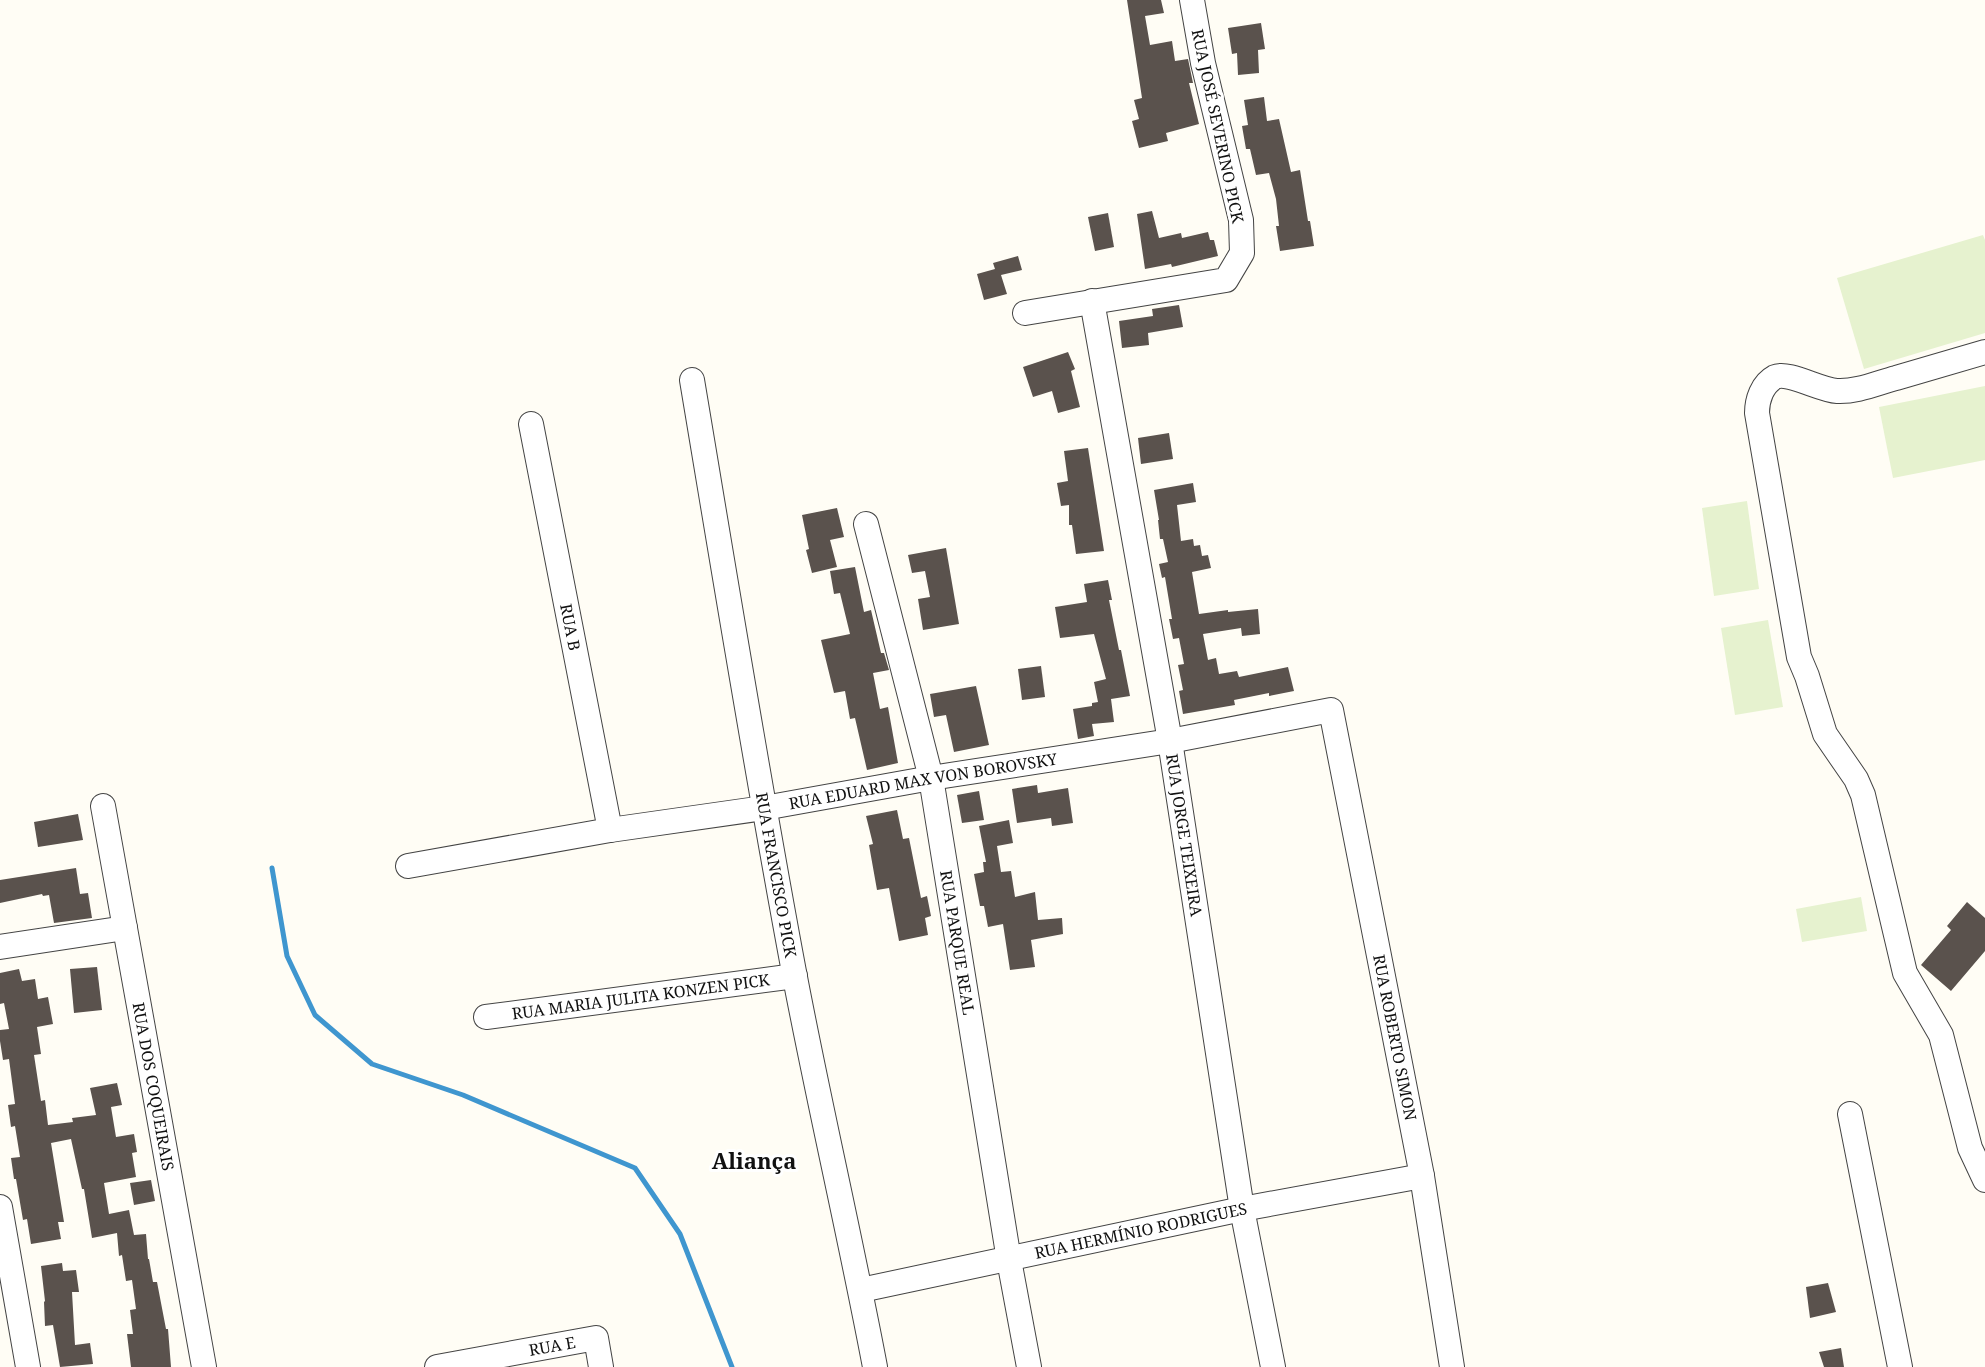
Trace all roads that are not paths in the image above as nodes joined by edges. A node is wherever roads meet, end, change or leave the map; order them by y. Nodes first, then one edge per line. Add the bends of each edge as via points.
1 (1192, 0) edge
2 (1092, 301) junction
3 (1025, 313) dead end
4 (1985, 352) edge
5 (692, 380) dead end
6 (531, 424) dead end
7 (866, 524) dead end
8 (1331, 710) joint
9 (1170, 741) junction
10 (931, 778) junction
11 (103, 806) dead end
12 (764, 808) junction
13 (610, 830) junction
14 (408, 866) dead end
15 (125, 928) junction
16 (0, 947) edge
17 (795, 975) junction
18 (486, 1017) dead end
19 (1850, 1114) dead end
20 (1422, 1176) junction
21 (1985, 1180) edge
22 (0, 1208) edge
23 (1242, 1209) junction
24 (1009, 1260) junction
25 (861, 1290) junction
26 (28, 1367) edge
27 (204, 1367) edge
28 (437, 1367) edge
29 (601, 1367) edge
30 (875, 1367) edge
31 (1029, 1367) edge
32 (1273, 1367) edge
33 (1452, 1367) edge
34 (1900, 1367) edge

1 - 2 street, RUA JOSÉ SEVERINO PICK via 1240,220 1242,253 1226,280
2 - 3 street
2 - 9 street, RUA JORGE TEIXEIRA
4 - 21 street via 1863,388 1838,391 1784,375 1773,378 1766,386 1757,400 1757,413 1799,657 1825,734 1863,795 1905,973 1941,1035 1970,1148
5 - 12 street, RUA FRANCISCO PICK
6 - 13 street, RUA B
7 - 10 street, RUA PARQUE REAL
8 - 9 street, RUA EDUARD MAX VON BOROVSKY
8 - 20 street, RUA ROBERTO SIMON
9 - 10 street, RUA EDUARD MAX VON BOROVSKY
9 - 23 street, RUA JORGE TEIXEIRA
10 - 12 street, RUA EDUARD MAX VON BOROVSKY
10 - 24 street, RUA PARQUE REAL
11 - 15 street, RUA DOS COQUEIRAIS
12 - 13 street, RUA EDUARD MAX VON BOROVSKY
12 - 17 street, RUA FRANCISCO PICK
13 - 14 street, RUA EDUARD MAX VON BOROVSKY
15 - 16 street
15 - 27 street, RUA DOS COQUEIRAIS
17 - 18 street, RUA MARIA JULITA KONZEN PICK
17 - 25 street, RUA FRANCISCO PICK
19 - 34 street
20 - 23 street, RUA HERMÍNIO RODRIGUES
20 - 33 street, RUA ROBERTO SIMON
22 - 26 street
23 - 24 street, RUA HERMÍNIO RODRIGUES
23 - 32 street, RUA JORGE TEIXEIRA
24 - 25 street, RUA HERMÍNIO RODRIGUES
24 - 31 street, RUA PARQUE REAL
25 - 30 street, RUA FRANCISCO PICK
28 - 29 street, RUA E via 596,1338

